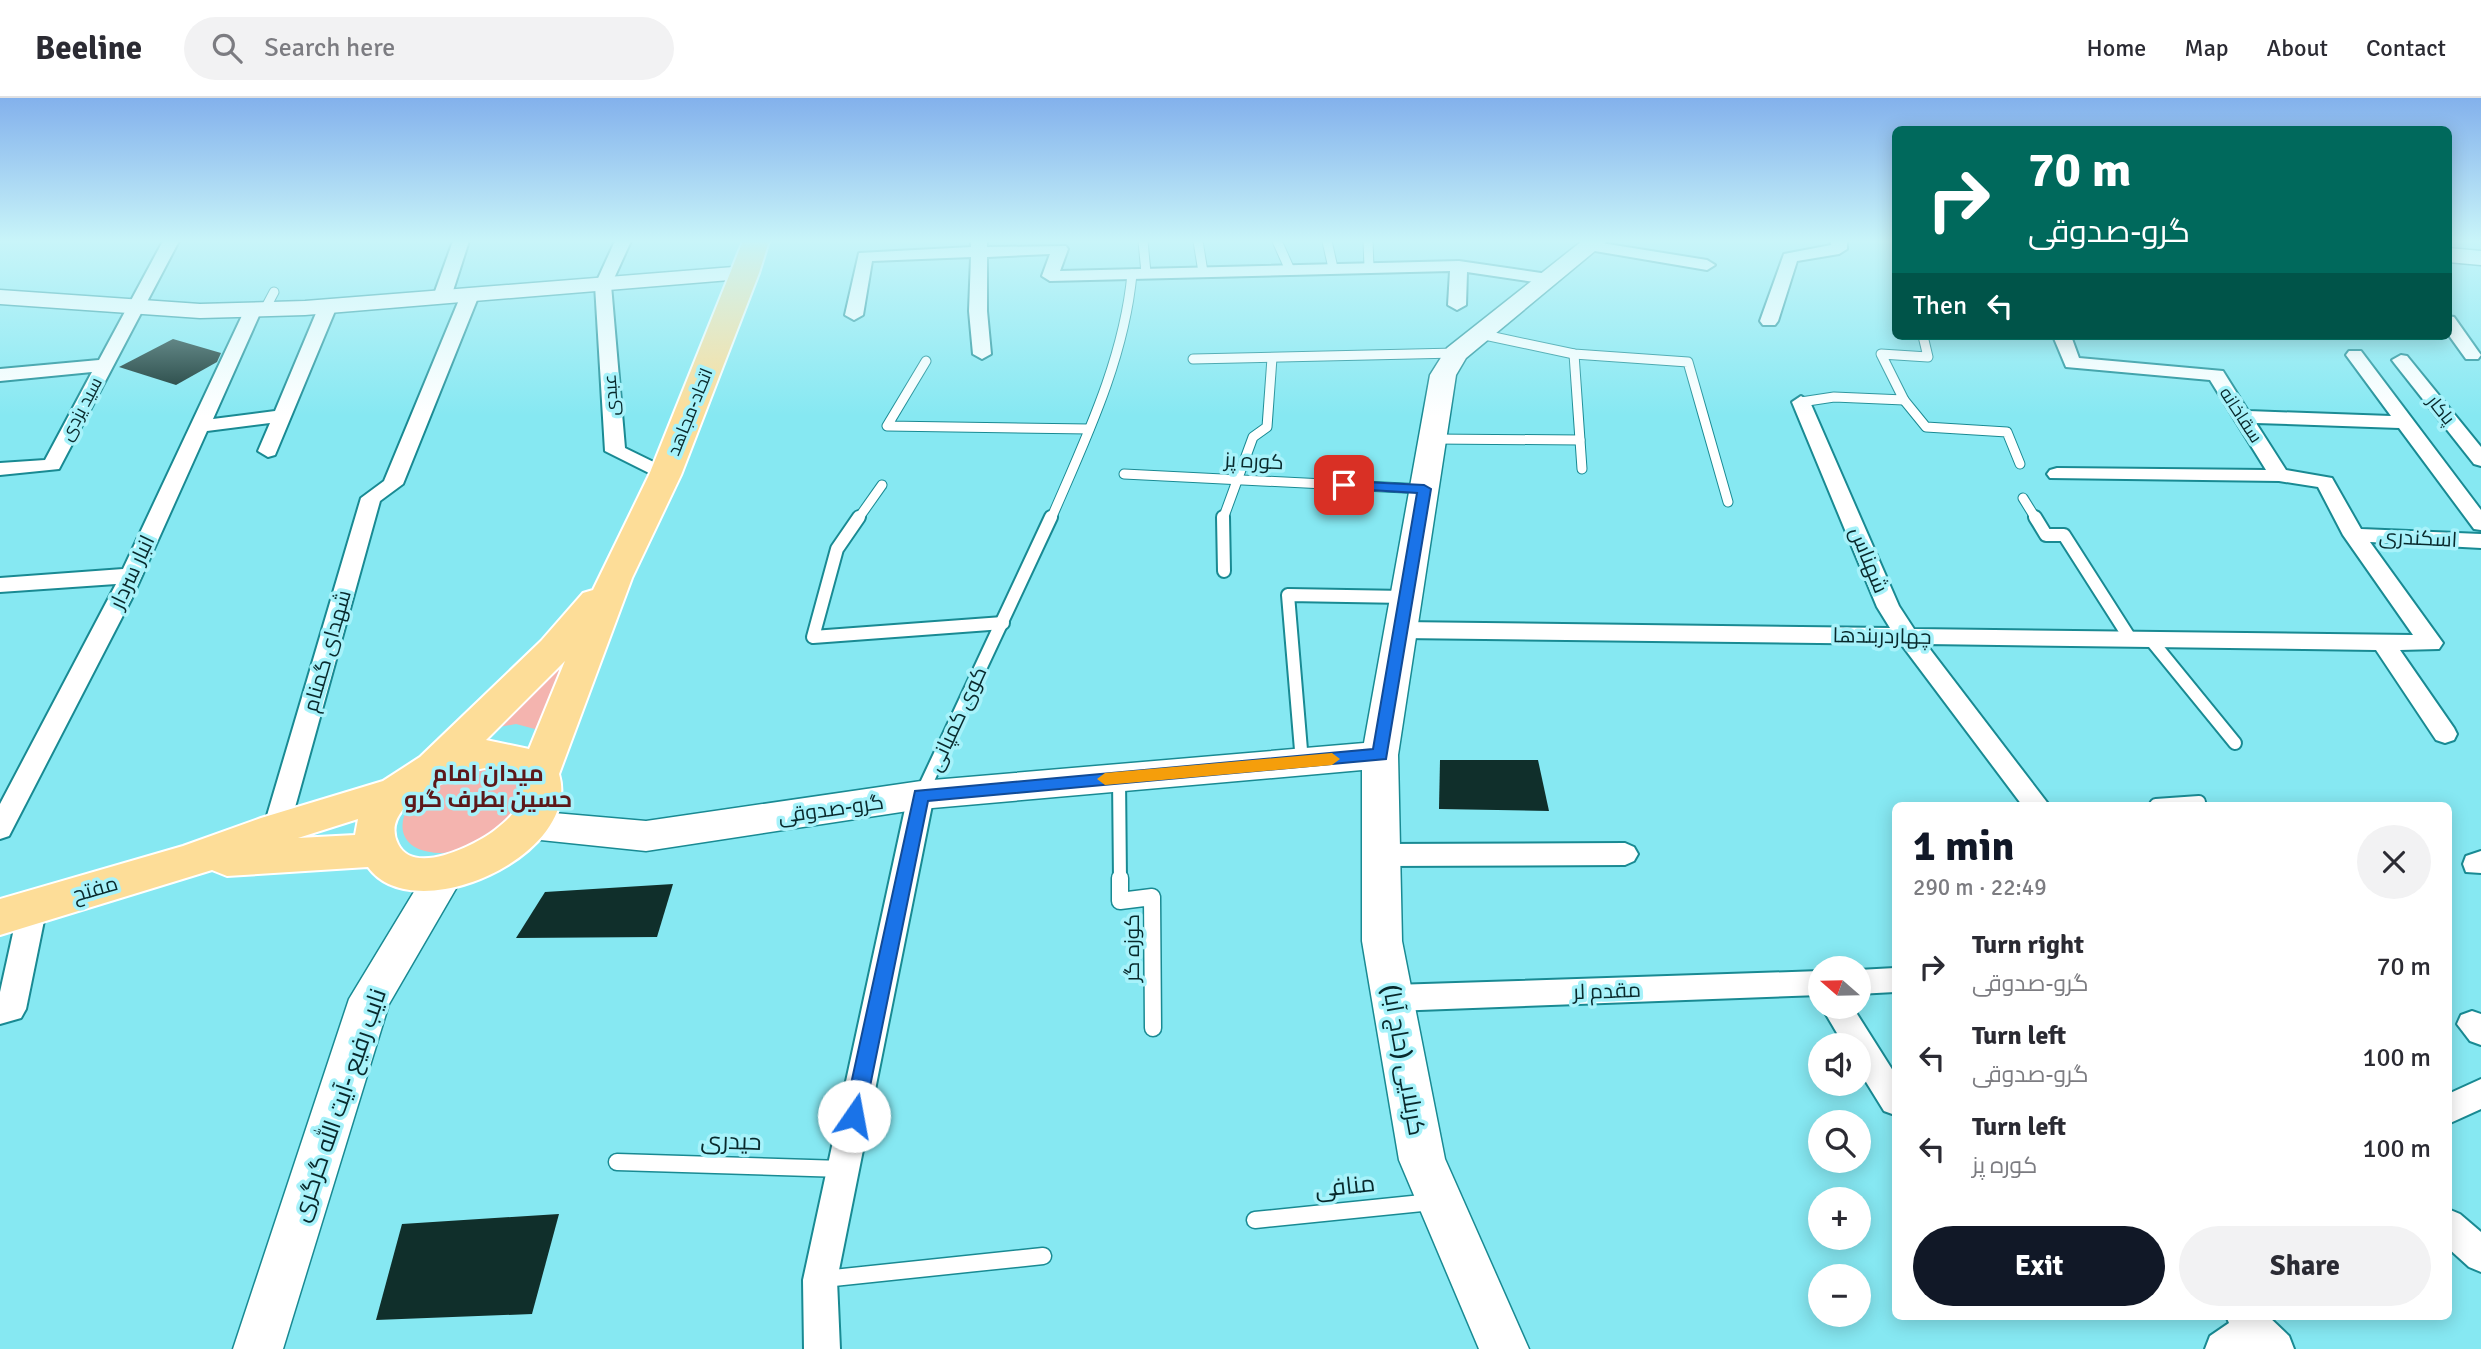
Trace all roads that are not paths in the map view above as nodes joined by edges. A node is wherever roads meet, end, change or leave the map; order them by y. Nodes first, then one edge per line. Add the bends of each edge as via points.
1 (36, 299) edge
2 (139, 299) edge
3 (412, 299) edge
4 (468, 299) edge
5 (604, 299) edge
6 (735, 299) edge
7 (857, 299) edge
8 (980, 299) edge
9 (1133, 299) edge
10 (1457, 299) edge
11 (1523, 299) edge
12 (1776, 299) edge
13 (264, 303) junction
14 (1457, 305) dead end
15 (135, 306) junction
16 (328, 306) junction
17 (854, 315) dead end
18 (1769, 321) dead end
19 (2452, 327) edge
20 (1924, 340) edge
21 (2063, 340) edge
22 (1468, 344) junction
23 (982, 354) dead end
24 (1574, 354) junction
25 (2354, 355) dead end
26 (2472, 355) dead end
27 (1272, 358) junction
28 (1193, 359) dead end
29 (2401, 360) dead end
30 (926, 361) dead end
31 (104, 365) junction
32 (0, 375) edge
33 (1904, 400) junction
34 (1801, 402) joint
35 (282, 416) junction
36 (2242, 417) junction
37 (2406, 422) junction
38 (199, 426) junction
39 (1089, 429) junction
40 (1432, 439) junction
41 (1580, 440) junction
42 (268, 451) dead end
43 (2481, 460) edge
44 (2020, 464) dead end
45 (0, 469) edge
46 (1582, 469) dead end
47 (1124, 474) dead end
48 (2057, 474) dead end
49 (665, 475) junction
50 (2279, 475) junction
51 (1237, 480) junction
52 (882, 485) dead end
53 (1424, 489) junction
54 (2023, 498) dead end
55 (1728, 502) dead end
56 (2481, 524) edge
57 (2354, 535) junction
58 (2481, 541) edge
59 (1224, 571) dead end
60 (131, 576) junction
61 (615, 578) junction
62 (0, 585) edge
63 (1406, 597) junction
64 (1003, 623) junction
65 (1401, 630) junction
66 (1907, 636) junction
67 (2141, 640) junction
68 (2374, 643) junction
69 (2445, 734) dead end
70 (2235, 743) dead end
71 (1380, 755) junction
72 (1302, 762) junction
73 (433, 768) junction
74 (539, 775) junction
75 (1119, 778) junction
76 (397, 792) junction
77 (921, 796) junction
78 (2034, 802) edge
79 (531, 825) junction
80 (276, 829) junction
81 (0, 830) edge
82 (377, 850) junction
83 (1625, 854) dead end
84 (1382, 855) junction
85 (190, 861) junction
86 (446, 873) junction
87 (16, 912) edge
88 (1892, 980) edge
89 (1871, 981) edge
90 (1808, 983) edge
91 (1393, 998) junction
92 (0, 1011) edge
93 (1844, 1019) edge
94 (1153, 1028) dead end
95 (2481, 1093) edge
96 (1892, 1096) edge
97 (2452, 1108) edge
98 (617, 1162) dead end
99 (843, 1169) junction
100 (1440, 1201) junction
101 (1255, 1220) dead end
102 (2452, 1229) edge
103 (2481, 1255) edge
104 (1043, 1256) dead end
105 (820, 1280) junction
106 (2257, 1331) edge
107 (258, 1349) edge
108 (822, 1349) edge
109 (1504, 1349) edge
110 (2223, 1349) edge

1 - 15 street
2 - 15 street, سید یزدی
3 - 16 street
4 - 80 street, شهدای گمنام via 393,484 371,498
5 - 49 street, عبدی via 615,451
6 - 49 main road, اتحاد-مجاهد
7 - 17 street
8 - 23 street
9 - 39 lane, کوی کمپانی via 1110,384
10 - 14 street
11 - 22 street
12 - 18 street
13 - 15 street via 200,311
13 - 16 street
13 - 38 street, انبار سردار
15 - 31 street, سید یزدی
16 - 35 street
19 - 26 street
20 - 33 lane via 1928,357 1881,354
21 - 36 street, سقاخانه via 2071,363 2216,375
22 - 24 lane
22 - 27 lane
22 - 40 street via 1443,375
24 - 41 lane
24 - 55 lane via 1688,362
25 - 37 street
27 - 28 lane
27 - 51 lane via 1268,427 1253,437
29 - 43 street, پاکار
30 - 39 lane via 887,426
31 - 32 street
31 - 45 street, سید یزدی via 52,465
33 - 34 lane via 1834,397
33 - 44 lane via 1926,427 2007,432
34 - 66 street, شهناس via 1888,607
35 - 38 street
35 - 42 street
36 - 37 street
36 - 50 street, سقاخانه
37 - 56 street
38 - 60 street, انبار سردار
39 - 64 lane, کوی کمپانی
40 - 41 lane
40 - 53 street
41 - 46 lane
47 - 51 lane, کوره پز
48 - 50 street
49 - 61 main road, اتحاد-مجاهد
50 - 57 street via 2325,482
51 - 53 lane, کوره پز
51 - 59 lane via 1223,516
52 - 64 lane via 837,549 813,637
53 - 63 street
54 - 67 lane via 2046,535 2064,535
57 - 58 street, اسکندری
57 - 68 street, چهاردربندها via 2431,643
60 - 62 street
60 - 81 street, انبار سردار
61 - 73 main road via 554,650
61 - 74 main road
63 - 65 street
63 - 72 lane via 1288,595
64 - 77 lane, کوی کمپانی
65 - 66 street, چهاردربندها
65 - 71 street
66 - 67 street, چهاردربندها
66 - 78 street, شهناس
67 - 68 street, چهاردربندها
67 - 70 lane
68 - 69 street
71 - 72 street, گرو-صدوقی
71 - 84 street, کربلایی (حاج آبا)
72 - 75 street, گرو-صدوقی
73 - 74 main road via 485,754 508,755 527,762
73 - 76 main road
74 - 79 main road via 544,789
75 - 77 street, گرو-صدوقی
75 - 94 lane, کوزه گر via 1120,901 1153,897
76 - 80 main road
76 - 82 main road via 381,812 374,832
77 - 79 street, گرو-صدوقی via 646,836
77 - 99 street, کوی کمپانی
79 - 86 main road via 495,856
80 - 85 main road
82 - 85 main road
82 - 86 main road via 386,863 402,871
83 - 84 street
84 - 91 street, کربلایی (حاج آبا) via 1382,941
85 - 87 main road, مفتح
86 - 107 street, نایب رفیع -آیت الله گرگری via 370,999
87 - 92 street via 11,1009
88 - 89 street
90 - 91 street, مقدم لر
91 - 100 street, کربلایی (حاج آبا) via 1422,1160
93 - 96 street
95 - 97 street
98 - 99 lane, حیدری
99 - 105 street, کوی کمپانی
100 - 101 lane, منافی
100 - 109 street, کربلایی (حاج آبا)
102 - 103 street
104 - 105 lane
105 - 108 street, کوی کمپانی
106 - 110 street

